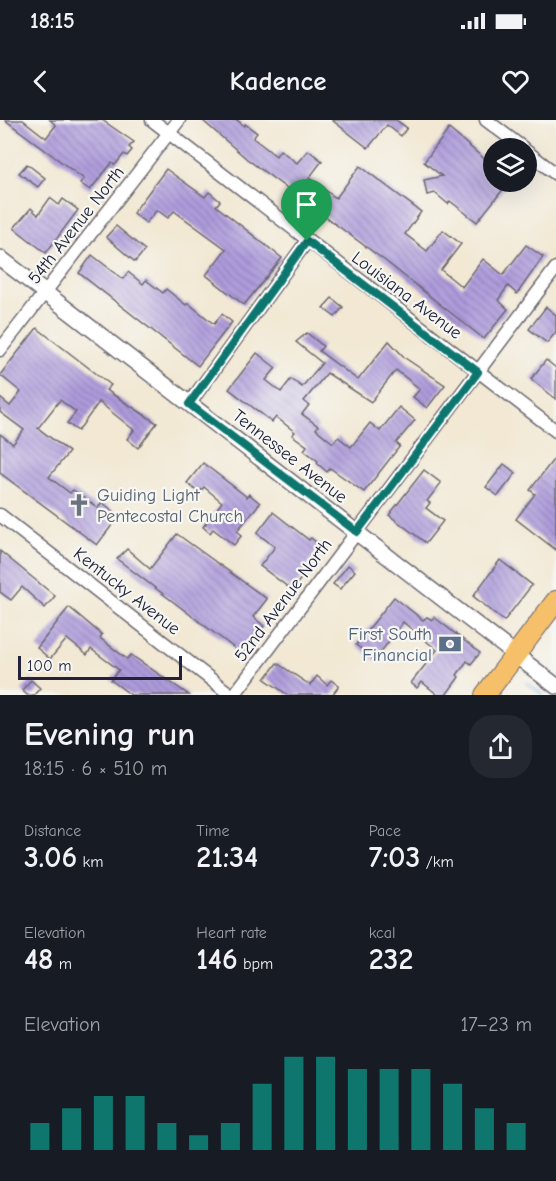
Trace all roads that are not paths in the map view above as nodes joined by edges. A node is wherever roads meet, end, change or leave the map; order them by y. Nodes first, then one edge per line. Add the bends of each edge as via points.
1 (152, 120) edge
2 (179, 120) edge
3 (486, 120) edge
4 (169, 133) junction
5 (509, 138) edge
6 (537, 159) edge
7 (556, 174) edge
8 (307, 241) junction
9 (0, 258) edge
10 (556, 268) edge
11 (46, 293) junction
12 (0, 350) edge
13 (478, 372) junction
14 (189, 404) junction
15 (556, 431) edge
16 (0, 515) edge
17 (357, 532) junction
18 (556, 602) edge
19 (515, 654) junction
20 (556, 686) edge
21 (233, 695) edge
22 (485, 695) edge

1 - 4 street, Louisiana Avenue
2 - 4 street, 54th Avenue North
3 - 5 street
4 - 8 street, Louisiana Avenue
4 - 11 street, 54th Avenue North
6 - 7 street
8 - 13 street, Louisiana Avenue
8 - 14 street
9 - 11 street, Tennessee Avenue
10 - 13 street, 52nd Avenue North
11 - 12 street, 54th Avenue North
11 - 14 street, Tennessee Avenue
13 - 15 street, Louisiana Avenue
13 - 17 street, 52nd Avenue North
14 - 17 street, Tennessee Avenue
16 - 21 street, Kentucky Avenue
17 - 19 street, Tennessee Avenue
17 - 21 street, 52nd Avenue North
18 - 19 main road
19 - 20 street, Tennessee Avenue
19 - 22 main road

